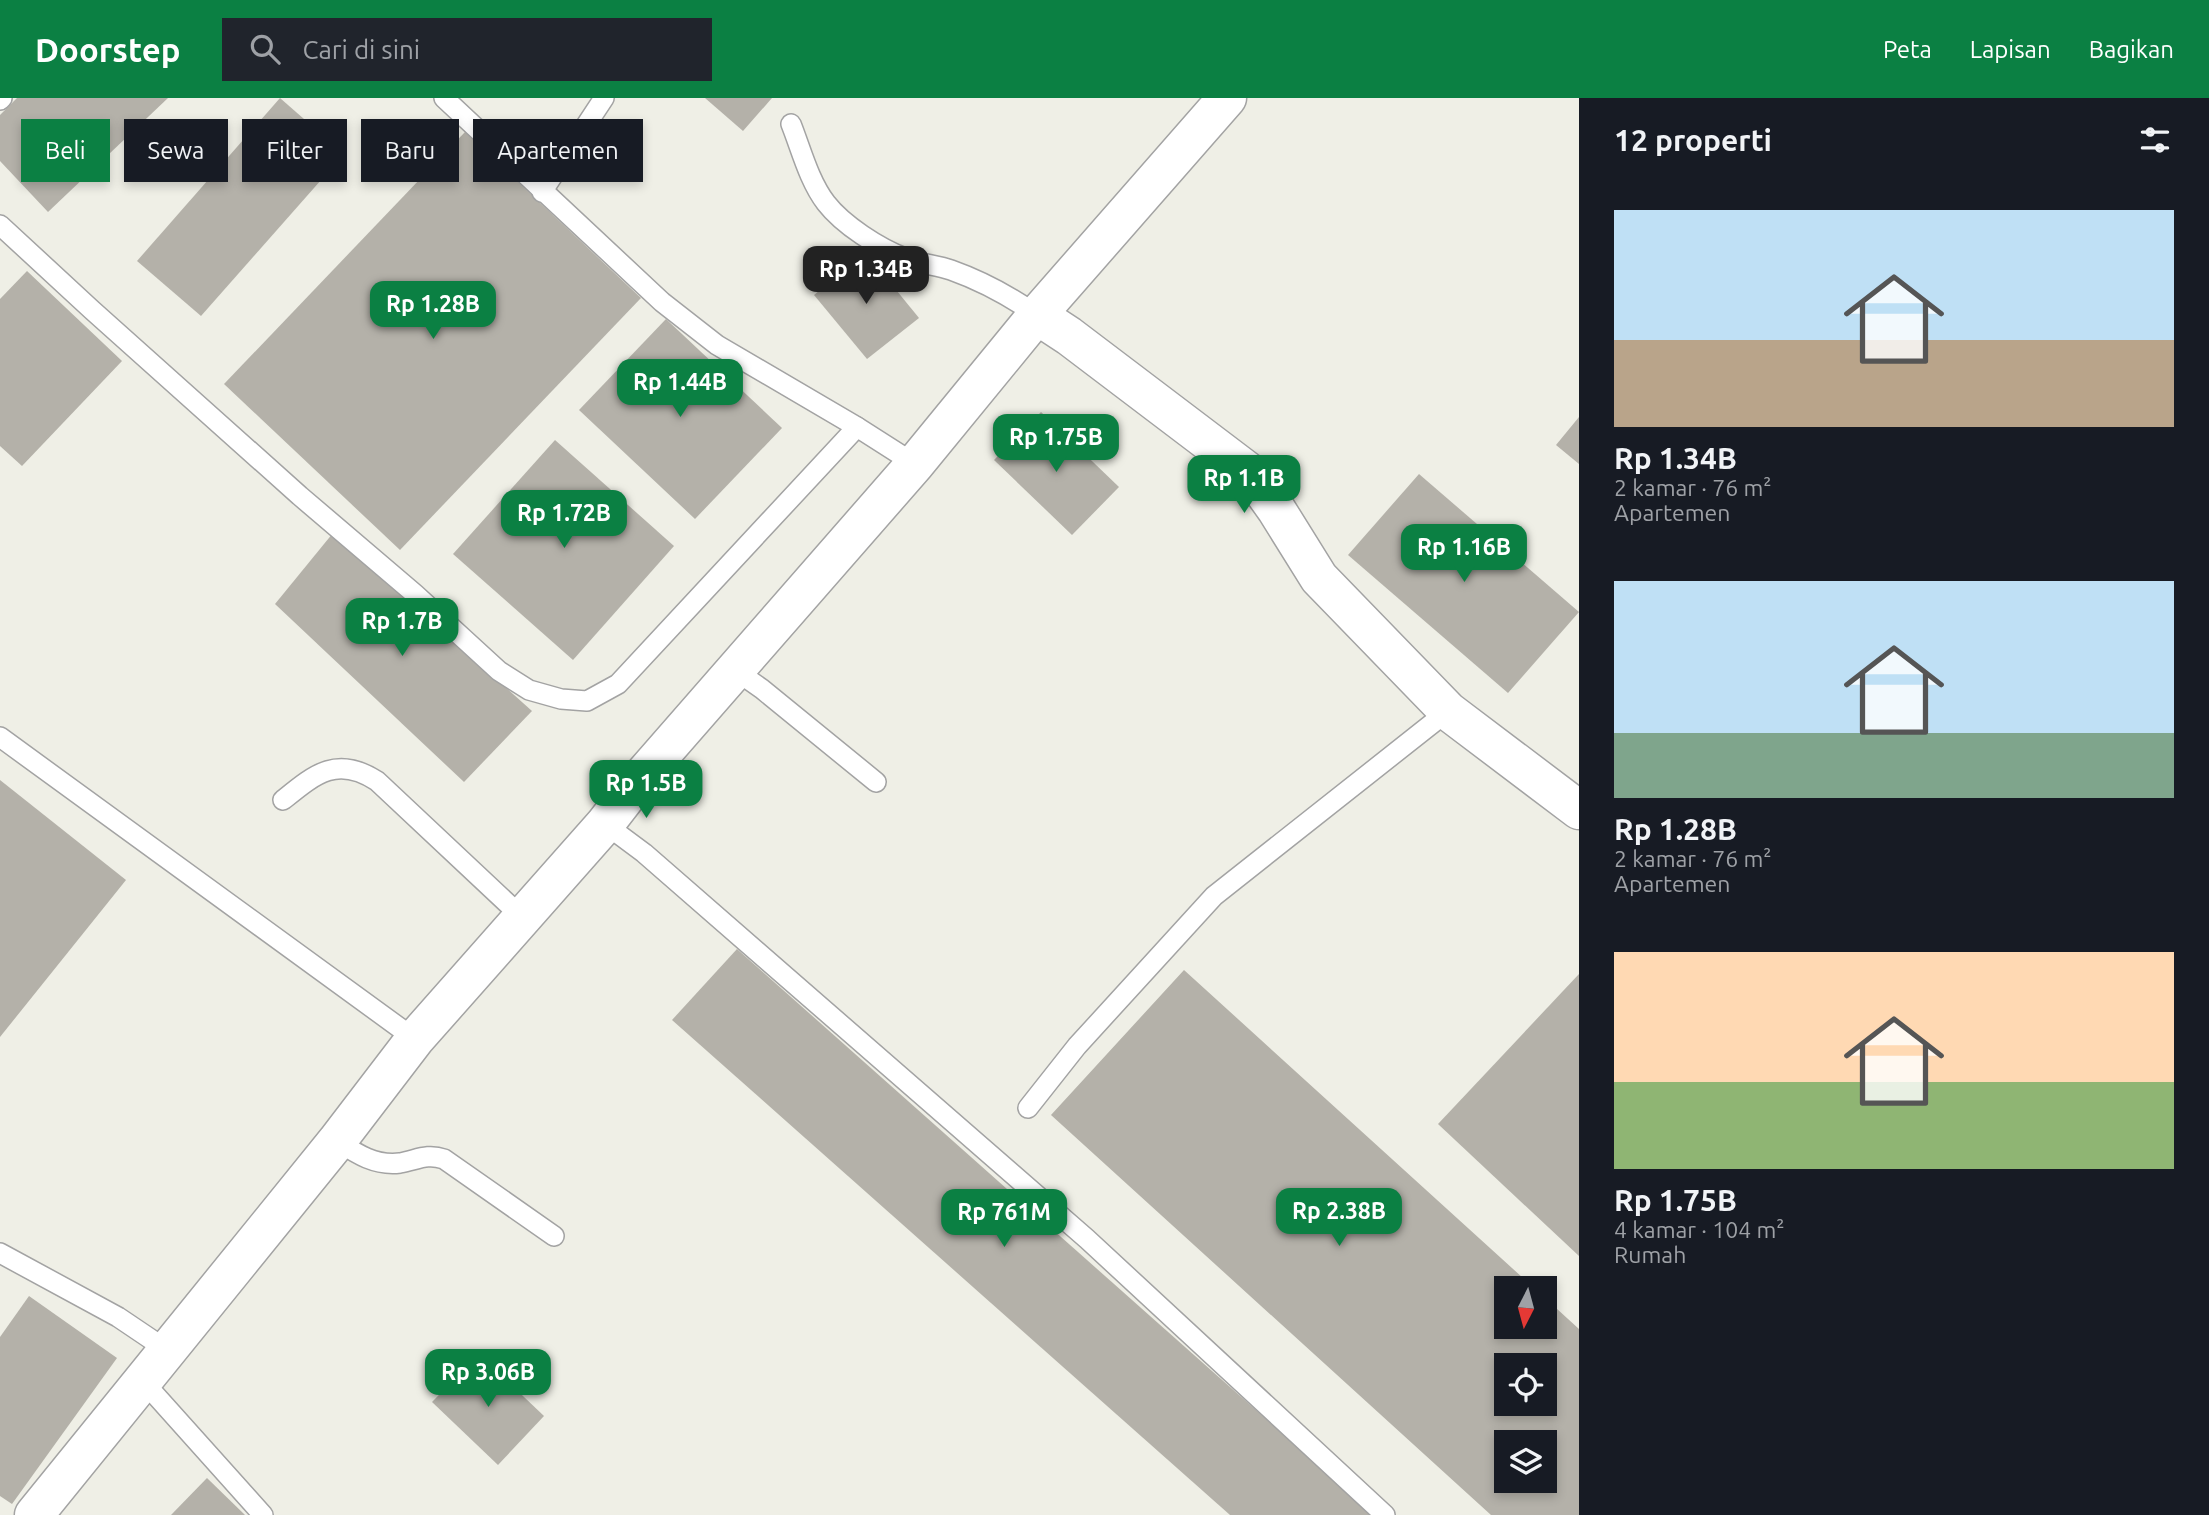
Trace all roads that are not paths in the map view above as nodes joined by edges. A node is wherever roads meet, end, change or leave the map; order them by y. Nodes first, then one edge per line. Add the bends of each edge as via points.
1 (444, 98) edge
2 (604, 98) edge
3 (1227, 98) edge
4 (791, 124) dead end
5 (542, 192) junction
6 (0, 225) edge
7 (1037, 316) junction
8 (858, 427) junction
9 (915, 464) junction
10 (735, 670) junction
11 (1448, 711) junction
12 (0, 737) edge
13 (876, 782) dead end
14 (283, 800) dead end
15 (1579, 810) edge
16 (605, 824) junction
17 (523, 918) junction
18 (415, 1039) junction
19 (1028, 1108) dead end
20 (337, 1141) junction
21 (554, 1236) dead end
22 (0, 1253) edge
23 (167, 1350) junction
24 (142, 1380) junction
25 (34, 1515) edge
26 (262, 1515) edge
27 (1385, 1515) edge

1 - 5 lane
2 - 5 lane
3 - 7 street
4 - 7 lane via 824,201 836,214 880,246 951,270 1009,297
5 - 8 lane via 662,302 717,345
6 - 8 lane via 499,671 529,690 561,699 587,701 618,684
7 - 9 street
7 - 11 street via 1251,474 1318,578
8 - 9 lane
9 - 10 street
10 - 13 lane
10 - 16 street
11 - 15 street
11 - 19 lane via 1214,896 1077,1046
12 - 18 lane
14 - 17 lane via 313,775 331,768 364,772
16 - 17 street
16 - 27 lane via 1087,1239
17 - 18 street
18 - 20 street
20 - 21 lane via 359,1156 381,1163 432,1155 444,1159
20 - 23 street
22 - 23 lane via 118,1317
23 - 24 street
24 - 25 street
24 - 26 lane

